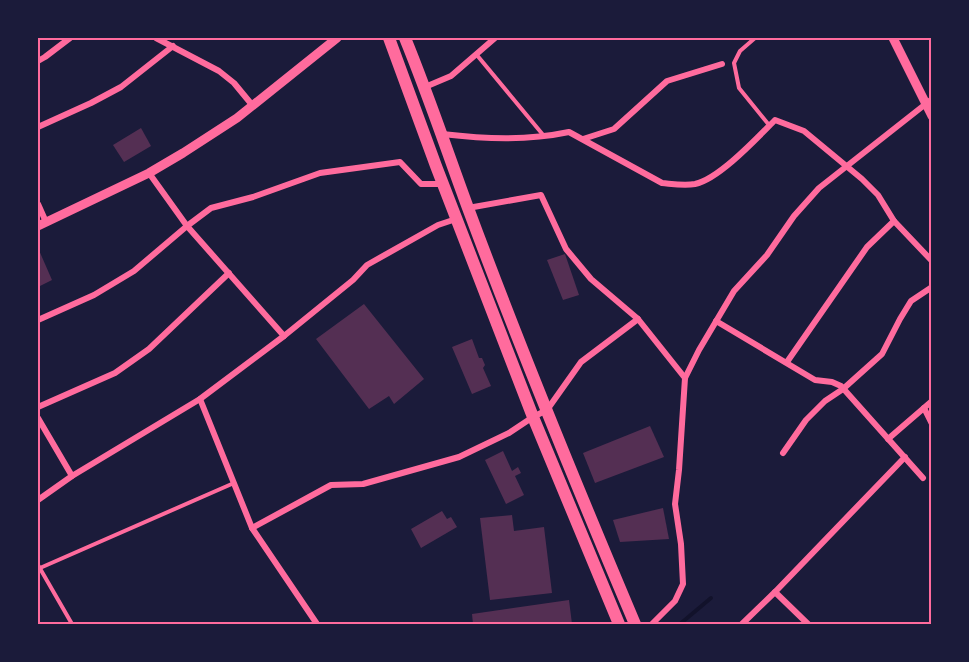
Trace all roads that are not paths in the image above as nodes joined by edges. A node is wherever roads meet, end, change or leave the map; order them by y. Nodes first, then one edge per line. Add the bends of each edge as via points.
1 (70, 38) edge
2 (156, 38) edge
3 (336, 38) edge
4 (389, 38) edge
5 (405, 38) edge
6 (495, 38) edge
7 (755, 38) edge
8 (893, 38) edge
9 (173, 46) junction
10 (476, 54) junction
11 (38, 61) edge
12 (722, 64) dead end
13 (425, 87) junction
14 (928, 101) edge
15 (253, 106) junction
16 (932, 116) edge
17 (770, 126) junction
18 (38, 127) edge
19 (442, 134) junction
20 (544, 137) junction
21 (583, 139) junction
22 (846, 166) junction
23 (149, 173) junction
24 (443, 184) junction
25 (38, 204) edge
26 (468, 208) junction
27 (457, 219) junction
28 (894, 221) junction
29 (42, 224) edge
30 (188, 226) junction
31 (932, 261) edge
32 (229, 273) junction
33 (932, 287) edge
34 (38, 320) edge
35 (638, 320) junction
36 (716, 321) junction
37 (284, 336) junction
38 (787, 363) junction
39 (685, 378) junction
40 (843, 389) junction
41 (200, 399) junction
42 (932, 401) edge
43 (38, 407) edge
44 (924, 408) junction
45 (547, 410) junction
46 (533, 417) junction
47 (38, 418) edge
48 (932, 424) edge
49 (888, 439) junction
50 (783, 453) dead end
51 (905, 457) junction
52 (72, 476) junction
53 (923, 477) dead end
54 (234, 482) junction
55 (38, 500) edge
56 (252, 528) junction
57 (39, 567) edge
58 (775, 592) junction
59 (72, 624) edge
60 (317, 624) edge
61 (619, 624) edge
62 (635, 624) edge
63 (652, 624) edge
64 (742, 624) edge
65 (808, 624) edge

1 - 11 street
2 - 9 street
3 - 15 street
4 - 24 main road
5 - 13 main road
6 - 10 street
7 - 17 lane via 740,51 734,63 739,88
8 - 14 street
9 - 15 street via 219,71
9 - 18 street via 121,87
10 - 13 street via 451,76
10 - 20 lane
12 - 21 street via 667,81 614,129
13 - 19 main road
14 - 16 street
14 - 22 street
15 - 23 street
17 - 21 street via 711,178 696,184 662,183
17 - 22 street via 775,120 804,131
19 - 20 street via 479,139
19 - 26 main road
20 - 21 street via 569,132
22 - 28 street via 878,195
22 - 36 street via 794,216 767,255 734,291
23 - 29 street
23 - 30 street
24 - 27 main road
24 - 30 street via 421,184 400,162 320,173 211,208
25 - 29 street
26 - 35 street via 541,195 566,249 591,279
26 - 45 main road
27 - 37 street via 438,225 367,265
27 - 46 main road
28 - 31 street
28 - 38 street via 867,247
30 - 32 street
30 - 34 street via 134,271 94,295
32 - 37 street
32 - 43 street via 149,349 114,373
33 - 40 street via 911,301 882,354
35 - 39 street
35 - 45 street via 581,362
36 - 38 street
36 - 39 street
37 - 41 street
38 - 40 street via 815,380 832,382
39 - 63 street via 675,504 682,584 675,601
40 - 49 street
40 - 50 street via 806,420
41 - 52 street
41 - 54 street
42 - 44 street
44 - 48 street
44 - 49 street
45 - 46 street
45 - 62 main road
46 - 56 street via 459,457 363,484 332,485
46 - 61 main road
47 - 52 street
49 - 51 street
51 - 53 street
51 - 58 street
52 - 55 street
54 - 56 street
54 - 57 lane
56 - 60 street
57 - 59 lane
58 - 64 street
58 - 65 street

